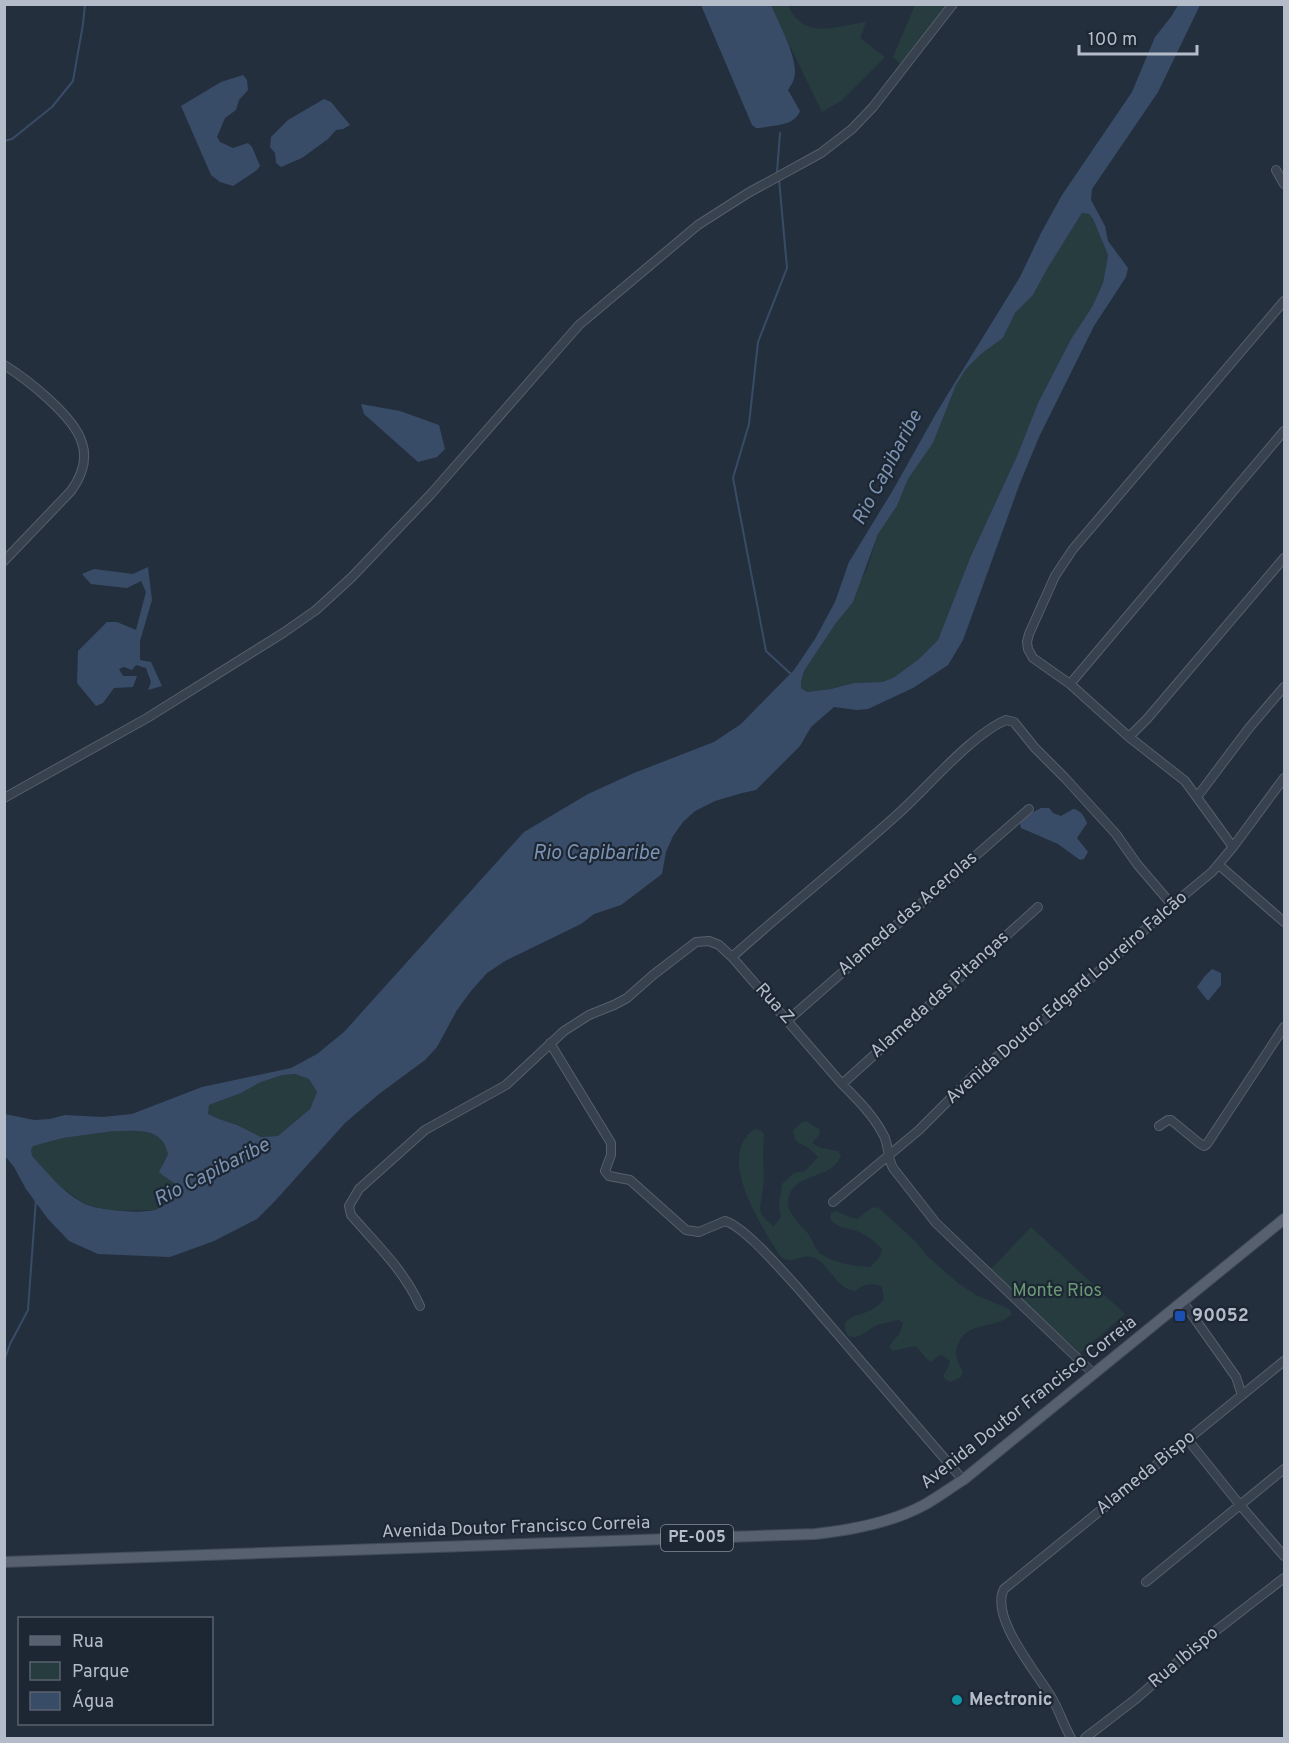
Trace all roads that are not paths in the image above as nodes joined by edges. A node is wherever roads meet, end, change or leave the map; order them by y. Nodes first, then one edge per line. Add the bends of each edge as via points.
1 (953, 4) edge
2 (1276, 170) dead end
3 (1284, 184) edge
4 (1284, 301) edge
5 (4, 365) edge
6 (1284, 431) edge
7 (1284, 558) edge
8 (4, 561) edge
9 (1070, 684) junction
10 (1284, 687) edge
11 (1129, 737) junction
12 (1284, 777) edge
13 (1197, 797) junction
14 (4, 798) edge
15 (1029, 809) dead end
16 (1233, 847) junction
17 (1219, 865) junction
18 (1172, 905) junction
19 (1038, 907) dead end
20 (1284, 922) edge
21 (732, 957) junction
22 (788, 1020) junction
23 (1284, 1027) edge
24 (550, 1043) junction
25 (842, 1084) junction
26 (1159, 1126) dead end
27 (888, 1156) junction
28 (833, 1202) dead end
29 (1284, 1219) edge
30 (1183, 1302) junction
31 (420, 1306) dead end
32 (1284, 1361) edge
33 (1094, 1374) junction
34 (1242, 1395) junction
35 (1188, 1440) junction
36 (1284, 1469) edge
37 (963, 1480) junction
38 (1240, 1505) junction
39 (1284, 1556) edge
40 (4, 1562) edge
41 (1284, 1578) edge
42 (1146, 1582) dead end
43 (1071, 1738) edge
44 (1085, 1738) edge

1 - 14 street via 852,129 816,156 698,225 579,325 431,494 316,610 147,718
2 - 3 street
4 - 9 street via 1072,549 1055,576 1027,642 1034,658
5 - 8 street via 44,395 67,419 83,444 84,462 71,491
6 - 9 street
7 - 11 street
9 - 11 street
10 - 13 street
11 - 13 street via 1185,782
12 - 16 street, Avenida Doutor Edgard Loureiro Falcão
13 - 16 street
15 - 22 street, Alameda das Acerolas
16 - 17 street, Avenida Doutor Edgard Loureiro Falcão
17 - 18 street, Avenida Doutor Edgard Loureiro Falcão
17 - 20 street
18 - 21 street via 1116,834 1014,722 1006,720 964,750 862,846
18 - 27 street, Avenida Doutor Edgard Loureiro Falcão via 1057,1009 974,1075
19 - 25 street, Alameda das Pitangas
21 - 22 street, Rua Z
21 - 24 street, Rua Z via 719,945 696,942 627,998 589,1015
22 - 25 street, Rua Z
23 - 26 street via 1207,1144 1199,1143 1171,1120
24 - 31 street via 506,1085 425,1130 358,1189 351,1200 351,1215 402,1273
24 - 37 street via 611,1143 606,1174 630,1180 686,1230 699,1232 725,1221 734,1224 797,1287
25 - 27 street, Rua Z via 879,1128 888,1146
27 - 28 street, Avenida Doutor Edgard Loureiro Falcão
27 - 33 street, Rua Z via 936,1223
29 - 30 main road, Avenida Doutor Francisco Correia / PE-005
30 - 33 main road, Avenida Doutor Francisco Correia / PE-005
30 - 34 street via 1236,1377
32 - 34 street, Alameda Bispo
33 - 37 main road, Avenida Doutor Francisco Correia / PE-005
34 - 35 street, Alameda Bispo
35 - 38 street
35 - 43 street, Alameda Bispo via 1004,1589 1000,1599 1023,1656 1052,1699
36 - 38 street
37 - 40 main road, Avenida Doutor Francisco Correia / PE-005 via 912,1511 859,1528 830,1532
38 - 39 street
38 - 42 street
41 - 44 street, Rua Ibispo

